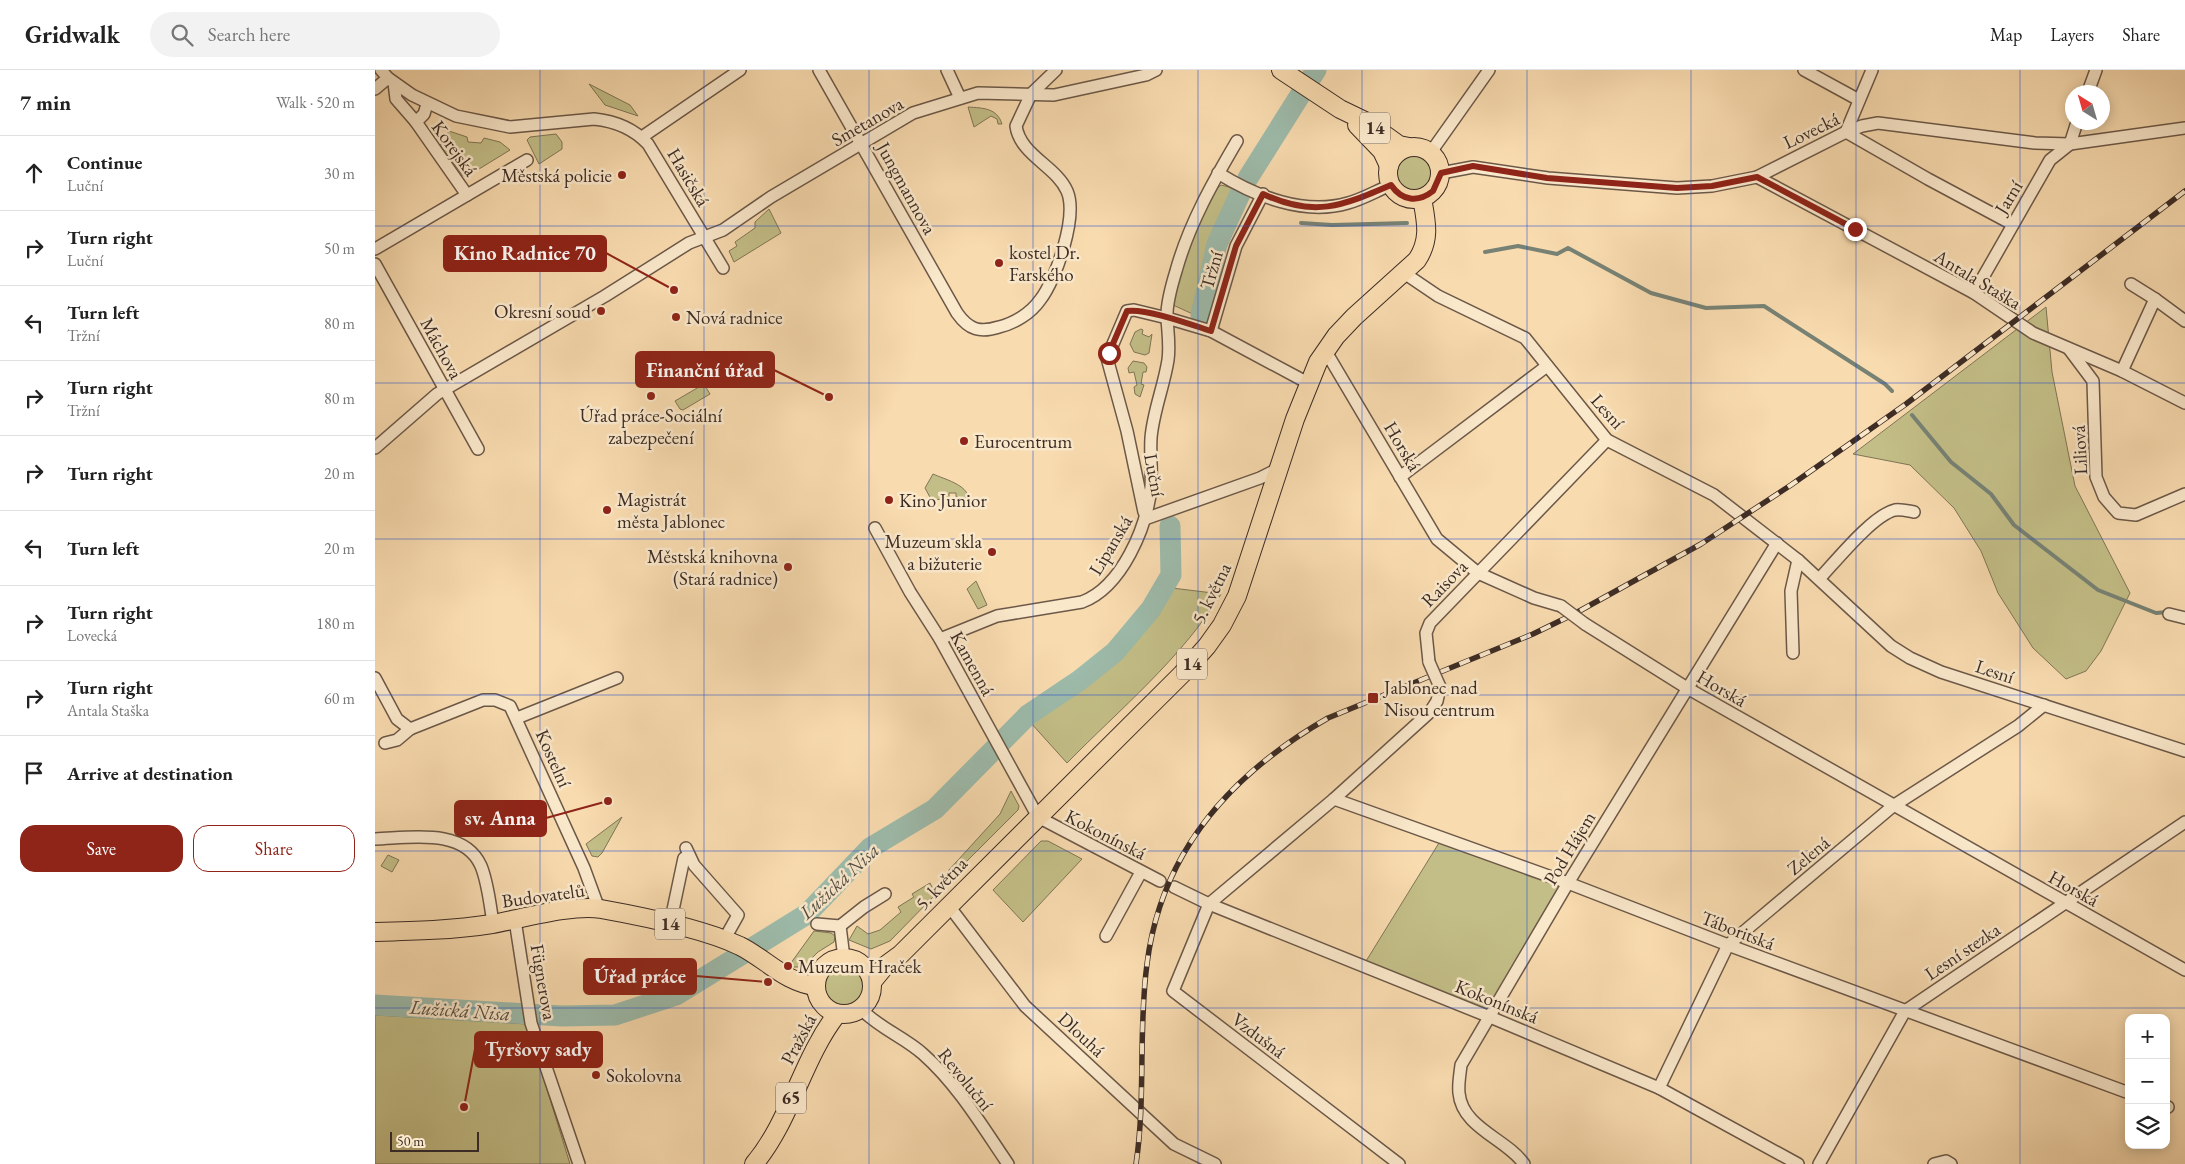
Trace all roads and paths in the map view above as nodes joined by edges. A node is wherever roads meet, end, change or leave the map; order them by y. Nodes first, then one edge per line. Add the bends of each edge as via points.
1 (740, 70) edge
2 (819, 70) edge
3 (947, 70) edge
4 (1056, 70) edge
5 (1156, 70) edge
6 (1489, 70) edge
7 (1804, 70) edge
8 (1872, 70) edge
9 (2096, 70) edge
10 (1286, 74) edge
11 (388, 77) edge
12 (2091, 85) edge
13 (375, 89) edge
14 (1031, 94) junction
15 (960, 98) junction
16 (1859, 100) junction
17 (427, 104) junction
18 (1340, 109) junction
19 (416, 122) junction
20 (2185, 128) edge
21 (2074, 130) edge
22 (1846, 132) junction
23 (642, 137) junction
24 (1237, 141) dead end
25 (862, 143) junction
26 (2070, 144) junction
27 (1409, 147) junction
28 (1433, 147) junction
29 (527, 160) dead end
30 (1446, 171) junction
31 (1218, 173) junction
32 (1389, 176) junction
33 (1757, 177) junction
34 (1263, 194) junction
35 (467, 195) junction
36 (1419, 198) junction
37 (2012, 224) junction
38 (704, 237) junction
39 (375, 249) edge
40 (375, 264) edge
41 (723, 268) dead end
42 (1404, 273) junction
43 (2131, 284) dead end
44 (1974, 293) junction
45 (2155, 299) junction
46 (1167, 314) junction
47 (2185, 321) edge
48 (1211, 331) junction
49 (2067, 346) junction
50 (1325, 350) junction
51 (1547, 366) junction
52 (2122, 372) junction
53 (1308, 383) junction
54 (445, 390) junction
55 (2185, 403) edge
56 (1607, 440) junction
57 (375, 448) edge
58 (479, 449) dead end
59 (1281, 468) junction
60 (1401, 477) junction
61 (2185, 494) edge
62 (1914, 512) dead end
63 (1145, 519) junction
64 (875, 528) dead end
65 (1777, 543) junction
66 (1798, 560) junction
67 (1479, 573) junction
68 (1820, 578) junction
69 (2169, 614) dead end
70 (2185, 618) edge
71 (940, 639) junction
72 (1793, 653) dead end
73 (375, 678) edge
74 (617, 678) dead end
75 (1687, 688) junction
76 (2044, 705) junction
77 (517, 718) junction
78 (410, 729) junction
79 (385, 743) dead end
80 (2185, 751) edge
81 (1334, 800) junction
82 (1893, 806) junction
83 (1038, 816) junction
84 (2185, 822) edge
85 (375, 840) edge
86 (1141, 872) junction
87 (1160, 881) dead end
88 (1568, 883) junction
89 (1174, 887) dead end
90 (885, 894) dead end
91 (2065, 903) junction
92 (1209, 904) junction
93 (949, 906) junction
94 (599, 909) junction
95 (515, 920) junction
96 (493, 923) junction
97 (670, 924) junction
98 (817, 924) dead end
99 (840, 926) junction
100 (375, 932) edge
101 (1105, 936) dead end
102 (732, 943) junction
103 (1728, 945) junction
104 (844, 958) junction
105 (2185, 970) edge
106 (868, 974) junction
107 (811, 982) junction
108 (861, 1009) junction
109 (832, 1011) junction
110 (1905, 1011) junction
111 (1490, 1017) junction
112 (1659, 1088) junction
113 (2125, 1092) edge
114 (579, 1164) edge
115 (755, 1164) edge
116 (1008, 1164) edge
117 (1215, 1164) edge
118 (1399, 1164) edge
119 (1524, 1164) edge
120 (1798, 1164) edge
121 (1819, 1164) edge
122 (1934, 1164) edge
123 (1951, 1164) edge

1 - 23 street
2 - 25 street, Jungmannova
3 - 15 street
4 - 14 street
5 - 14 street, Smetanova via 1073,92
6 - 28 street
7 - 16 street
8 - 16 street
9 - 12 street
10 - 18 main road, 14
11 - 13 street
11 - 17 street
11 - 19 street, Korejská via 396,99
14 - 15 street, Smetanova via 978,93
14 - 25 street, Jungmannova via 1017,131 1024,144 1067,191 1070,203 1068,228 1052,278 1041,300 1017,320 985,331 974,330 965,324
15 - 25 street, Smetanova via 913,113
16 - 22 street
17 - 19 street, Korejská via 424,114
17 - 23 street via 456,116 510,127 605,120
18 - 27 main road, 14 via 1367,122 1399,145
18 - 32 main road, 14 via 1385,157
19 - 35 street, Korejská
20 - 26 street, Lovecká
21 - 26 street
22 - 26 street, Lovecká via 1877,124 2035,143
22 - 33 street, Lovecká
22 - 37 street
23 - 38 street, Hasičská
24 - 31 street
25 - 38 street, Smetanova via 771,197 723,230
26 - 37 street, Jarní via 2050,160
27 - 28 main road, 14
27 - 32 main road, 14 via 1396,153
28 - 30 main road
29 - 35 street, Korejská
30 - 33 street, Lovecká via 1473,166 1547,178 1677,188 1712,186
30 - 36 main road via 1433,191
31 - 34 street
31 - 46 street via 1200,207 1176,270
32 - 34 street via 1374,192 1346,204 1309,208
32 - 36 main road, 14 via 1404,197
33 - 44 street, Antala Staška
34 - 48 street, Tržní via 1236,246
35 - 39 street, Korejská
36 - 42 main road, 5. května / 14 via 1426,220 1426,245
37 - 44 street, Jarní
38 - 41 street
38 - 54 street, Smetanova
40 - 54 street, Máchova
42 - 50 main road, 5. května / 14 via 1355,317
42 - 51 street, Lesní via 1438,296 1525,338
43 - 45 street
44 - 49 street, Antala Staška via 2033,333
45 - 47 street
45 - 52 street
46 - 48 street, Luční
46 - 63 street, Luční via 1168,359 1151,436 1151,487
46 - 63 street, Luční via 1127,311 1107,358 1127,431
48 - 53 street, Luční
49 - 52 street, Antala Staška
49 - 61 street, Liliová via 2093,381 2096,477 2104,497 2118,513 2137,515
50 - 53 main road, 5. května / 14
50 - 60 street, Horská
51 - 56 street, Lesní
51 - 60 street
52 - 55 street, Antala Staška
53 - 59 main road, 5. května / 14
54 - 57 street, Smetanova
54 - 58 street, Máchova
56 - 65 street, Lesní via 1714,495
56 - 67 street, Raisova
59 - 63 street, Lipanská
59 - 83 main road, 5. května / 14 via 1237,596 1207,646
60 - 67 street, Horská via 1437,539
62 - 68 street via 1893,510 1884,515 1863,532
63 - 71 street, Lipanská via 1114,579 1091,599 997,616
64 - 71 street, Kamenná
65 - 66 street, Lesní
65 - 75 street, Pod Hájem
66 - 68 street, Lesní
66 - 72 street via 1791,591
67 - 75 street, Horská, bridge via 1534,598 1561,606
67 - 81 street, Raisova, bridge via 1430,622 1426,633 1429,662 1440,688 1430,712
68 - 76 street, Lesní via 1883,639 1910,658 1941,672
69 - 70 street
71 - 83 street, Kamenná
73 - 78 street via 397,719
74 - 77 street
75 - 82 street, Horská
75 - 88 street, Pod Hájem
76 - 80 street, Lesní
76 - 82 street, Zelená via 2018,726
77 - 78 street, Kostelní via 510,706 495,700 483,700
77 - 94 street, Kostelní
78 - 79 street via 397,740
81 - 88 street, Táboritská
81 - 92 street, Raisova
82 - 91 street, Horská
82 - 103 street, Zelená
83 - 86 street, Kokonínská
83 - 93 main road, 5. května / 14
84 - 91 street, Lesní stezka
85 - 96 street, Budovatelů via 432,838 467,847 484,874
86 - 87 street, Kokonínská
86 - 101 street
88 - 103 street, Táboritská
88 - 111 street, Pod Hájem
89 - 92 street, Kokonínská
90 - 99 street, 5. května
91 - 105 street, Horská
91 - 110 street, Lesní stezka
92 - 111 street, Kokonínská
92 - 118 street, Vzdušná via 1173,991
93 - 106 main road, 5. května / 14 via 901,954
93 - 117 street, Dlouhá via 1025,1006 1174,1144
94 - 95 main road, Budovatelů / 14
94 - 97 main road, 14
95 - 96 main road, Budovatelů / 14
95 - 114 street, Fügnerova via 531,1023
96 - 100 main road, Budovatelů / 14 via 442,930
97 - 102 main road, 14
97 - 102 street via 685,853 738,915
98 - 99 street
99 - 104 street
102 - 107 main road, 14
103 - 110 street, Táboritská
103 - 112 street, Zelená
104 - 106 main road via 857,961
104 - 107 main road via 827,964
106 - 108 main road via 871,995
107 - 109 main road via 818,996
108 - 109 main road via 847,1014
108 - 116 street, Revoluční via 922,1053 951,1082
109 - 115 main road, Pražská / 65 via 772,1138
110 - 113 street, Táboritská
110 - 121 street, Lesní stezka
111 - 112 street, Kokonínská
111 - 119 street, Pod Hájem via 1461,1065 1459,1095 1469,1118 1519,1155
112 - 120 street, Kokonínská
122 - 123 street via 1946,1161

